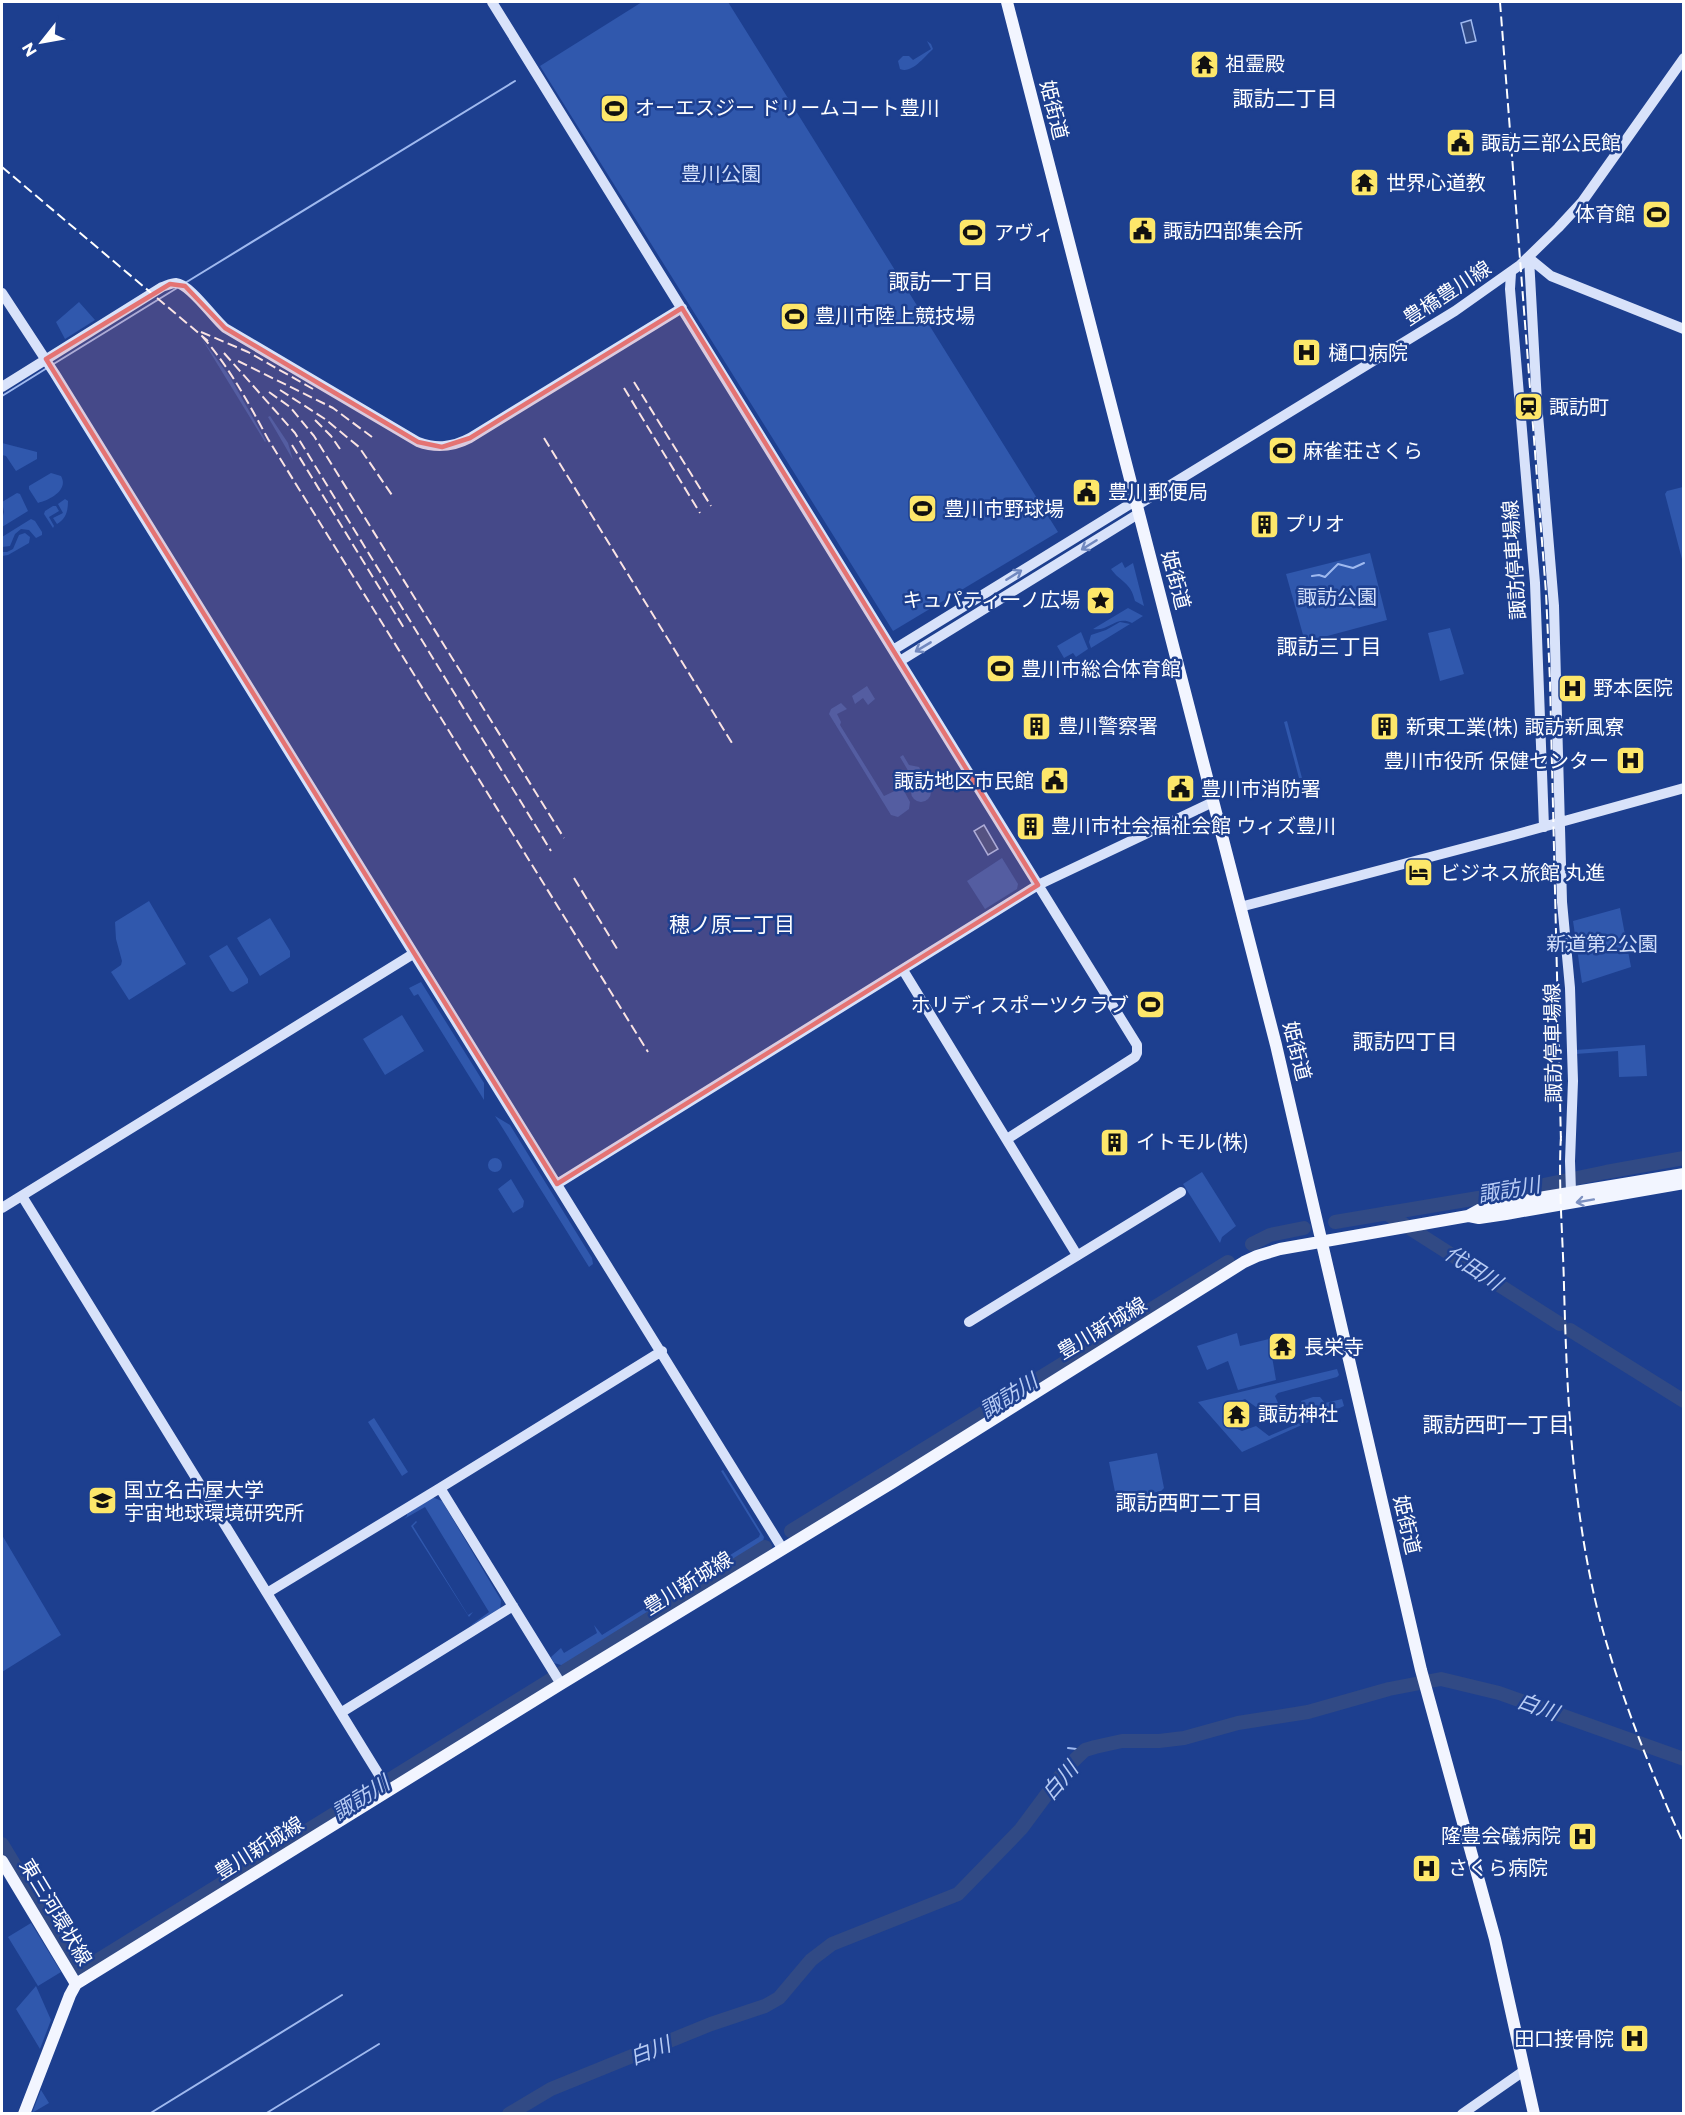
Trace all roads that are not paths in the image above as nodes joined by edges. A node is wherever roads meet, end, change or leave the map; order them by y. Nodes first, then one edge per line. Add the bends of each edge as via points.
1 (492, 2) edge
2 (1007, 2) edge
3 (1683, 58) edge
4 (1529, 258) junction
5 (1511, 273) junction
6 (2, 293) edge
7 (682, 308) junction
8 (1683, 329) edge
9 (46, 359) junction
10 (2, 387) edge
11 (1137, 507) junction
12 (893, 650) junction
13 (900, 661) junction
14 (1683, 788) edge
15 (1213, 802) junction
16 (1560, 821) junction
17 (1544, 827) junction
18 (1038, 885) junction
19 (1240, 907) junction
20 (413, 954) junction
21 (903, 970) junction
22 (1007, 1139) junction
23 (1683, 1174) edge
24 (1683, 1183) edge
25 (557, 1184) junction
26 (1571, 1190) junction
27 (1181, 1192) dead end
28 (22, 1196) junction
29 (2, 1208) edge
30 (1468, 1216) junction
31 (1322, 1241) junction
32 (1077, 1255) junction
33 (969, 1322) dead end
34 (662, 1351) junction
35 (440, 1488) junction
36 (782, 1548) junction
37 (267, 1593) junction
38 (513, 1606) junction
39 (557, 1678) junction
40 (342, 1712) junction
41 (386, 1785) junction
42 (2, 1861) edge
43 (76, 1984) junction
44 (1525, 2070) junction
45 (24, 2114) edge
46 (1462, 2114) edge
47 (1534, 2114) edge

1 - 7 street
2 - 11 main road, 姫街道
3 - 4 street, 豊橋豊川線 via 1582,202
4 - 5 street, 豊橋豊川線
4 - 8 street via 1551,276
4 - 16 street, 諏訪停車場線 via 1554,606
5 - 11 street, 豊橋豊川線
5 - 17 street, 諏訪停車場線 via 1535,583
6 - 9 street
7 - 9 street via 470,438 442,447 418,442 225,328 185,286 177,283 162,287
7 - 12 street
9 - 10 street
9 - 20 street
12 -> 11 street
11 -> 13 street
11 - 15 main road, 姫街道
12 - 13 street
13 - 18 street
14 - 16 street
15 - 18 street
15 - 19 main road, 姫街道
16 - 17 street
16 - 26 street, 諏訪停車場線 via 1573,1081
17 - 19 street
18 - 21 street
18 - 22 street via 1137,1045 1137,1053
19 - 31 main road, 姫街道
20 - 25 street
20 - 28 street
21 - 22 street
21 - 25 street
22 - 32 street
23 - 26 main road, 豊川新城線
24 -> 30 main road, 豊川新城線 via 1488,1217
25 - 34 street
26 - 30 main road, 豊川新城線 via 1479,1210
27 - 32 street
28 - 29 street
28 - 37 street
30 - 31 main road, 豊川新城線
31 - 36 main road, 豊川新城線 via 1280,1249 1244,1262
31 - 44 main road, 姫街道 via 1421,1670 1495,1939
32 - 33 street
34 - 35 street
34 - 36 street
35 - 37 street
35 - 38 street
36 - 39 main road, 豊川新城線
37 - 40 street
38 - 39 street
38 - 40 street
39 - 41 main road, 豊川新城線
40 - 41 street
41 - 43 main road, 豊川新城線
42 - 43 main road, 東三河環状線
43 - 45 main road
44 - 46 street
44 - 47 main road, 姫街道

